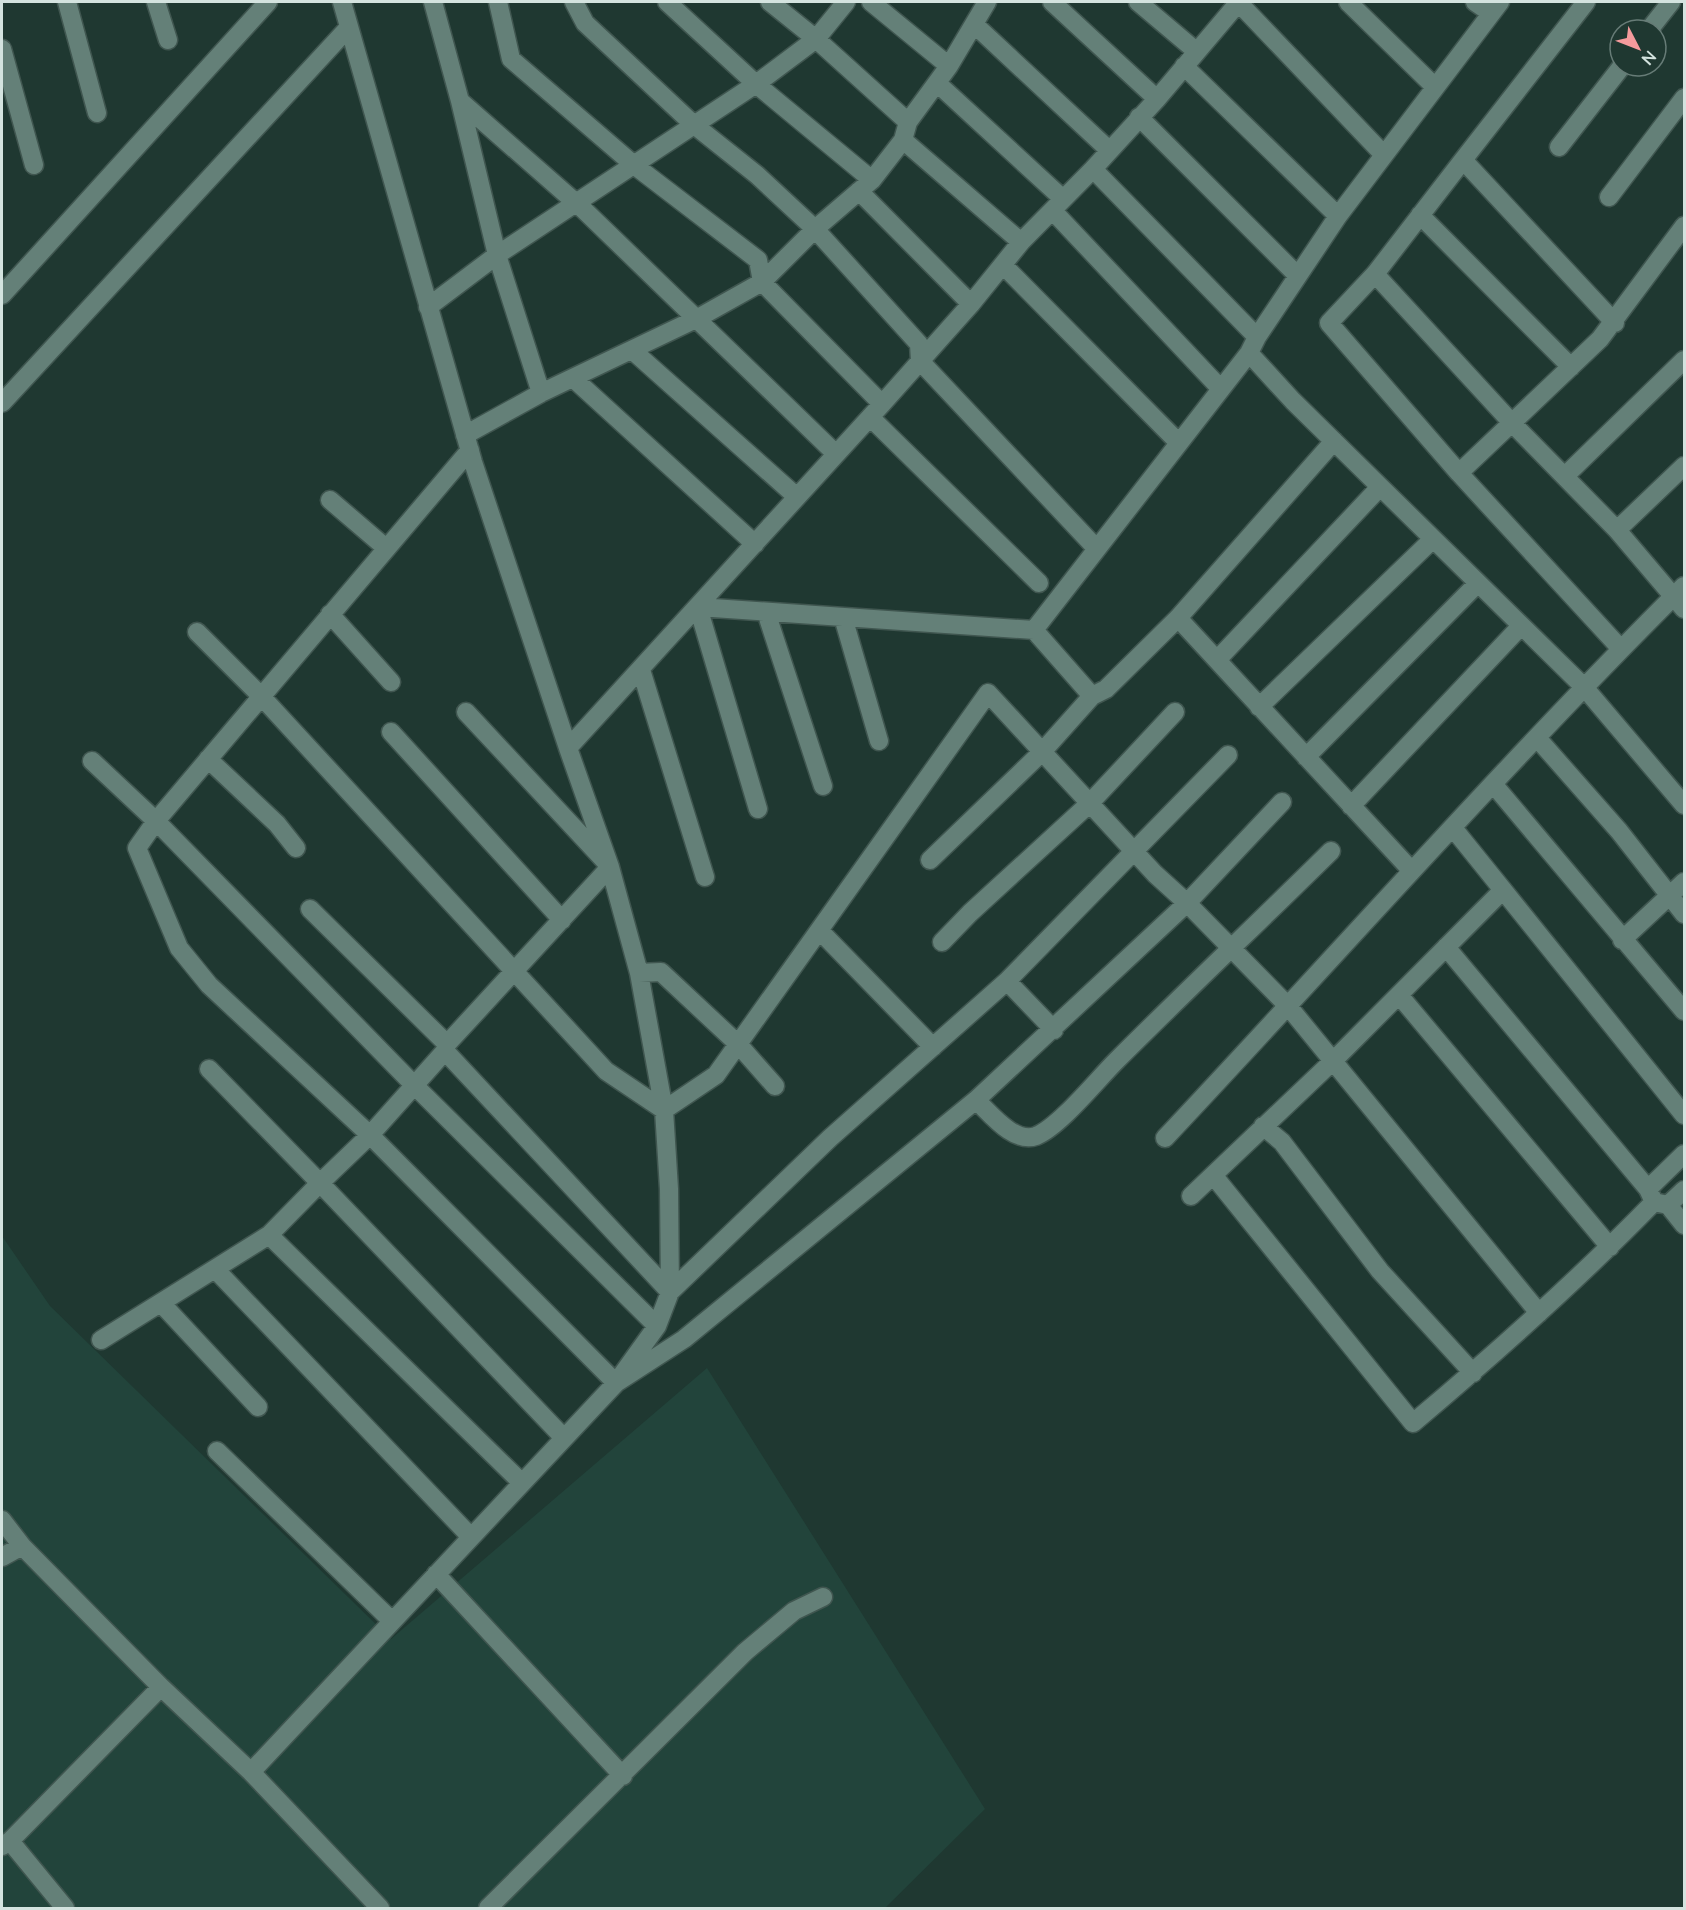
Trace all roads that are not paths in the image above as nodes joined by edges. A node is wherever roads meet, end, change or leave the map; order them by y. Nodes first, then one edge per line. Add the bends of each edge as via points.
1 (67, 2) edge
2 (156, 2) edge
3 (268, 2) edge
4 (342, 2) edge
5 (434, 2) edge
6 (498, 2) edge
7 (574, 2) edge
8 (667, 2) edge
9 (770, 2) edge
10 (846, 2) edge
11 (871, 2) edge
12 (1053, 2) edge
13 (1138, 2) edge
14 (1239, 2) edge
15 (1348, 2) edge
16 (1475, 2) edge
17 (1586, 2) edge
18 (1671, 2) edge
19 (983, 3) edge
20 (1495, 7) edge
21 (1658, 18) edge
22 (975, 25) junction
23 (350, 27) junction
24 (816, 39) junction
25 (168, 40) dead end
26 (2, 49) edge
27 (1196, 51) junction
28 (949, 66) junction
29 (1184, 66) junction
30 (1613, 78) edge
31 (937, 83) junction
32 (756, 84) junction
33 (1435, 87) junction
34 (1157, 99) junction
35 (1684, 99) edge
36 (460, 101) junction
37 (97, 113) dead end
38 (1139, 117) junction
39 (908, 122) junction
40 (693, 124) junction
41 (903, 140) junction
42 (1559, 147) dead end
43 (1109, 150) junction
44 (1384, 154) junction
45 (1463, 160) junction
46 (34, 165) dead end
47 (634, 165) junction
48 (1093, 169) junction
49 (866, 185) junction
50 (1609, 197) dead end
51 (577, 204) junction
52 (1058, 205) junction
53 (1420, 215) junction
54 (1338, 216) junction
55 (1684, 226) edge
56 (815, 229) junction
57 (1021, 242) junction
58 (497, 255) junction
59 (1003, 265) junction
60 (1375, 274) junction
61 (1297, 275) junction
62 (762, 282) junction
63 (2, 295) edge
64 (971, 304) junction
65 (428, 307) junction
66 (698, 318) junction
67 (1615, 323) junction
68 (1253, 345) junction
69 (632, 350) junction
70 (1684, 360) edge
71 (920, 361) junction
72 (1571, 368) junction
73 (573, 378) junction
74 (1220, 388) junction
75 (541, 393) junction
76 (2, 403) edge
77 (876, 410) junction
78 (1512, 423) junction
79 (1334, 441) junction
80 (467, 442) junction
81 (1178, 442) junction
82 (836, 454) junction
83 (1684, 466) edge
84 (1459, 473) junction
85 (1565, 476) junction
86 (1380, 487) junction
87 (797, 497) junction
88 (330, 501) dead end
89 (1617, 530) junction
90 (1433, 539) junction
91 (755, 544) junction
92 (386, 548) junction
93 (1096, 548) junction
94 (1039, 583) dead end
95 (1478, 583) junction
96 (1681, 597) edge
97 (698, 607) junction
98 (766, 612) junction
99 (330, 614) junction
100 (843, 617) junction
101 (1178, 618) junction
102 (1521, 626) junction
103 (1034, 630) junction
104 (197, 632) dead end
105 (1621, 649) junction
106 (1217, 660) junction
107 (641, 670) junction
108 (391, 682) dead end
109 (1584, 687) junction
110 (261, 696) junction
111 (1092, 696) junction
112 (1259, 707) junction
113 (466, 712) dead end
114 (1175, 712) dead end
115 (391, 732) dead end
116 (1538, 739) junction
117 (879, 741) dead end
118 (568, 748) junction
119 (1042, 752) junction
120 (1228, 755) dead end
121 (1306, 757) junction
122 (208, 759) junction
123 (92, 761) dead end
124 (1494, 785) junction
125 (823, 786) dead end
126 (1282, 802) dead end
127 (1089, 804) junction
128 (1684, 805) edge
129 (1351, 806) junction
130 (758, 809) dead end
131 (156, 821) junction
132 (1453, 828) junction
133 (296, 848) dead end
134 (1136, 851) junction
135 (1331, 851) dead end
136 (930, 860) dead end
137 (610, 867) junction
138 (1411, 870) junction
139 (705, 877) dead end
140 (1684, 882) edge
141 (1503, 890) junction
142 (1670, 896) junction
143 (1187, 903) junction
144 (310, 909) dead end
145 (1684, 914) edge
146 (561, 920) junction
147 (820, 932) junction
148 (1622, 940) junction
149 (942, 942) dead end
150 (1446, 947) junction
151 (1231, 950) junction
152 (513, 972) junction
153 (639, 973) junction
154 (1006, 981) junction
155 (1399, 995) junction
156 (1288, 1006) junction
157 (1684, 1011) edge
158 (1054, 1030) junction
159 (738, 1044) junction
160 (446, 1047) junction
161 (933, 1047) junction
162 (1334, 1060) junction
163 (209, 1069) dead end
164 (414, 1085) junction
165 (775, 1086) dead end
166 (976, 1100) junction
167 (664, 1110) junction
168 (1684, 1115) edge
169 (1263, 1126) junction
170 (370, 1135) junction
171 (1165, 1138) dead end
172 (1684, 1154) edge
173 (1214, 1175) junction
174 (320, 1183) junction
175 (1684, 1190) edge
176 (1191, 1196) dead end
177 (1656, 1199) junction
178 (1684, 1225) edge
179 (269, 1235) junction
180 (1610, 1247) junction
181 (215, 1269) junction
182 (670, 1292) junction
183 (161, 1303) junction
184 (1539, 1313) junction
185 (657, 1326) junction
186 (101, 1340) dead end
187 (1473, 1373) junction
188 (616, 1383) junction
189 (258, 1407) dead end
190 (564, 1438) junction
191 (217, 1451) dead end
192 (522, 1483) junction
193 (2, 1520) edge
194 (471, 1537) junction
195 (22, 1546) junction
196 (2, 1557) edge
197 (436, 1574) junction
198 (823, 1597) dead end
199 (392, 1621) junction
200 (161, 1687) junction
201 (251, 1772) junction
202 (623, 1776) junction
203 (6, 1844) edge
204 (65, 1908) edge
205 (380, 1908) edge
206 (488, 1908) edge

1 - 37 street
2 - 25 street
3 - 63 street
4 - 23 street
5 - 36 street
6 - 47 street via 511,59
7 - 40 street via 585,23
8 - 32 street
9 - 24 street
10 - 24 street
11 - 28 street
12 - 34 street
13 - 27 street
14 - 27 street
14 - 44 street
15 - 33 street
16 - 20 street
17 - 45 street
18 - 21 street
19 - 22 street
20 - 33 street
22 - 28 street
22 - 43 street
23 - 65 street
23 - 76 street
24 - 32 street
24 - 39 street
26 - 46 street
27 - 29 street
28 - 31 street
29 - 34 street
29 - 54 street
30 - 42 street
31 - 39 street
31 - 52 street
32 - 40 street
32 - 49 street
33 - 44 street
34 - 38 street
35 - 50 street
36 - 51 street
36 - 58 street
38 - 43 street
38 - 61 street
39 - 41 street
40 - 47 street
40 - 56 street via 757,175
41 - 49 street
41 - 57 street
43 - 48 street
44 - 54 street
45 - 53 street
45 - 67 street
47 - 51 street
47 - 62 street via 758,260
48 - 52 street
48 - 68 street
49 - 56 street
49 - 64 street
51 - 58 street
51 - 66 street
52 - 57 street
52 - 74 street
53 - 60 street
53 - 72 street
54 - 61 street
55 - 67 street
56 - 62 street
56 - 71 street via 919,344
57 - 59 street
58 - 65 street
58 - 75 street
59 - 64 street
59 - 81 street
60 - 78 street
60 - 84 street via 1329,323
61 - 68 street
62 - 66 street
62 - 77 street
64 - 71 street
65 - 80 street
66 - 69 street
66 - 82 street
67 - 72 street
68 - 74 street
68 - 79 street
69 - 73 street
69 - 87 street
70 - 85 street
71 - 77 street
71 - 93 street
72 - 78 street
73 - 75 street
73 - 91 street
74 - 81 street
75 - 80 street
77 - 82 street
77 - 94 street
78 - 84 street
78 - 85 street
79 - 86 street
79 - 101 street
80 - 92 street
80 - 118 street
81 - 93 street
82 - 87 street
83 - 89 street
84 - 105 street
85 - 89 street
86 - 90 street
86 - 106 street
87 - 91 street
88 - 92 street
89 - 96 street
90 - 95 street
90 - 112 street
91 - 97 street
92 - 99 street
93 - 103 street
95 - 102 street
95 - 121 street
96 - 105 street
97 - 98 street
97 - 107 street
97 - 130 street
98 - 100 street
98 - 125 street
99 - 108 street
99 - 110 street
100 - 103 street
100 - 117 street
101 - 106 street
101 - 111 street via 1106,689
102 - 109 street
102 - 129 street
103 - 111 street
104 - 110 street
105 - 109 street
106 - 112 street
107 - 118 street
107 - 139 street
109 - 116 street
109 - 128 street
110 - 122 street
110 - 152 street
111 - 119 street
112 - 121 street
113 - 137 street
114 - 127 street
115 - 146 street
116 - 124 street
116 - 142 street
118 - 137 street
119 - 127 street
119 - 136 street
119 - 147 street via 988,693
120 - 134 street
121 - 129 street
122 - 131 street
122 - 133 street via 277,824
123 - 131 street
124 - 132 street
124 - 148 street
126 - 143 street
127 - 134 street
127 - 149 street
129 - 138 street
131 - 164 street
131 - 170 street via 137,848 179,948 209,985
132 - 138 street
132 - 141 street
134 - 143 street
134 - 154 street
135 - 151 street
137 - 146 street
137 - 153 street
138 - 156 street
140 - 142 street
141 - 150 street
141 - 168 street
142 - 145 street
142 - 148 street
143 - 151 street
143 - 158 street
144 - 160 street
146 - 152 street
147 - 159 street
147 - 161 street
148 - 157 street
150 - 155 street
150 - 177 street
151 - 156 street
151 - 166 street via 1116,1060 1071,1109 1036,1136 1010,1131
152 - 160 street
152 - 167 street via 606,1071
153 - 159 street via 661,972
153 - 167 street
154 - 158 street
154 - 161 street
155 - 162 street
155 - 180 street
156 - 162 street
156 - 171 street
158 - 166 street
159 - 165 street
159 - 167 street via 716,1075
160 - 164 street
160 - 182 street
161 - 182 street via 830,1138
162 - 169 street
162 - 184 street
163 - 174 street
164 - 170 street
164 - 185 street
166 - 188 street via 684,1339
167 - 182 street
169 - 173 street
169 - 187 street via 1281,1142 1380,1271
170 - 174 street
170 - 188 street
172 - 177 street
173 - 176 street
173 - 187 street via 1413,1423
174 - 179 street
174 - 190 street
175 - 177 street
177 - 178 street
177 - 180 street
179 - 181 street
179 - 192 street
180 - 184 street
181 - 183 street
181 - 194 street
182 - 185 street
183 - 186 street
183 - 189 street
184 - 187 street
185 - 188 street
188 - 190 street
190 - 192 street
191 - 199 street
192 - 194 street
193 - 195 street
194 - 197 street
195 - 196 street
195 - 200 street
197 - 199 street
197 - 202 street
198 - 202 street via 794,1611 745,1652
199 - 201 street
200 - 201 street
200 - 203 street
201 - 205 street
202 - 206 street
203 - 204 street

